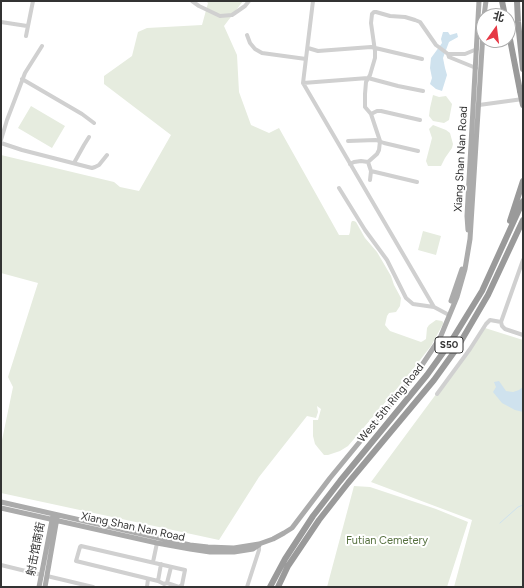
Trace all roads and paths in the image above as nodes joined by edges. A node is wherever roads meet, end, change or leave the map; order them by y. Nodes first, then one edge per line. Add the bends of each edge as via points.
1 (33, 1) edge
2 (192, 1) edge
3 (249, 1) edge
4 (313, 1) edge
5 (480, 1) edge
6 (517, 1) edge
7 (1, 22) edge
8 (27, 26) junction
9 (247, 35) dead end
10 (26, 36) dead end
11 (42, 46) dead end
12 (308, 48) junction
13 (374, 48) junction
14 (482, 48) edge
15 (512, 48) edge
16 (477, 49) junction
17 (447, 54) junction
18 (306, 59) junction
19 (422, 59) dead end
20 (476, 68) junction
21 (523, 69) edge
22 (368, 78) junction
23 (22, 79) junction
24 (303, 83) junction
25 (423, 91) dead end
26 (523, 99) edge
27 (479, 105) junction
28 (523, 106) edge
29 (371, 114) junction
30 (420, 120) dead end
31 (94, 123) dead end
32 (89, 137) dead end
33 (1, 140) edge
34 (348, 141) dead end
35 (380, 141) junction
36 (1, 143) edge
37 (418, 151) dead end
38 (107, 155) dead end
39 (368, 162) junction
40 (74, 163) junction
41 (350, 164) junction
42 (371, 172) junction
43 (370, 180) dead end
44 (523, 181) edge
45 (416, 182) dead end
46 (339, 188) dead end
47 (523, 201) edge
48 (523, 220) edge
49 (502, 247) junction
50 (523, 260) edge
51 (434, 307) junction
52 (449, 315) junction
53 (501, 322) junction
54 (523, 335) edge
55 (437, 394) dead end
56 (1, 502) edge
57 (1, 508) edge
58 (55, 517) junction
59 (157, 543) junction
60 (259, 544) junction
61 (153, 562) junction
62 (161, 564) junction
63 (1, 565) edge
64 (288, 566) junction
65 (171, 567) junction
66 (44, 575) junction
67 (148, 579) junction
68 (158, 581) junction
69 (167, 583) junction
70 (39, 587) edge
71 (44, 587) edge
72 (93, 587) edge
73 (147, 587) edge
74 (247, 587) edge
75 (270, 587) edge
76 (278, 587) edge
77 (283, 587) edge

1 - 8 street
2 - 3 street via 220,16 232,15
4 - 12 street
5 - 16 main road, Xiang Shan Nan Road
6 - 21 highway
7 - 8 street
8 - 10 street
9 - 18 street via 255,49 262,53
11 - 23 street
12 - 13 street via 318,51
12 - 18 street
13 - 17 street via 371,23 372,14 376,12 420,22 436,45
13 - 19 street
13 - 22 street via 375,58
14 - 27 main road, Xiang Shan Nan Road
15 - 28 highway, bridge
16 - 17 street via 465,54
16 - 20 main road, Xiang Shan Nan Road
17 - 20 street
18 - 24 street
20 - 52 main road, Xiang Shan Nan Road via 468,233 462,269
22 - 24 street
22 - 25 street
22 - 29 street via 364,94 365,107
23 - 31 street
23 - 33 street
24 - 41 street
26 - 27 street
27 - 52 main road, Xiang Shan Nan Road via 470,239 461,283
29 - 30 street via 381,111
29 - 35 street
32 - 40 street
34 - 35 street
35 - 37 street
35 - 39 street via 377,154
36 - 40 street
38 - 40 street via 99,165 92,168
39 - 41 street
39 - 42 street
41 - 51 street
42 - 43 street
42 - 45 street
44 - 49 highway
46 - 51 street via 387,260 406,298 413,304
47 - 49 highway, West 5th Ring Road / S50
48 - 64 highway, West 5th Ring Road / S50 via 488,295 456,348 434,380 319,520
49 - 75 highway, West 5th Ring Road / S50 via 482,291 450,344 312,516
50 - 53 street
51 - 52 street
52 - 60 main road, Xiang Shan Nan Road via 440,338 418,371 292,528
53 - 54 street via 505,329
53 - 55 street via 490,320 486,324
56 - 58 main road, Xiang Shan Nan Road
57 - 58 main road, Xiang Shan Nan Road
58 - 59 main road, Xiang Shan Nan Road
58 - 60 main road, Xiang Shan Nan Road via 190,545 226,548
58 - 66 main road, 射击馆南街
59 - 60 main road, Xiang Shan Nan Road via 210,552 253,549
59 - 61 street
60 - 74 street
61 - 62 street
61 - 67 street via 81,546 76,558 76,561
62 - 65 street
62 - 68 street
63 - 66 street
64 - 76 highway, West 5th Ring Road / S50
64 - 77 highway
65 - 69 street
65 - 69 street via 185,570 184,578 179,587
66 - 70 main road, 射击馆南街
66 - 71 main road, 射击馆南街
66 - 72 street
67 - 68 street
67 - 73 street
68 - 69 street

